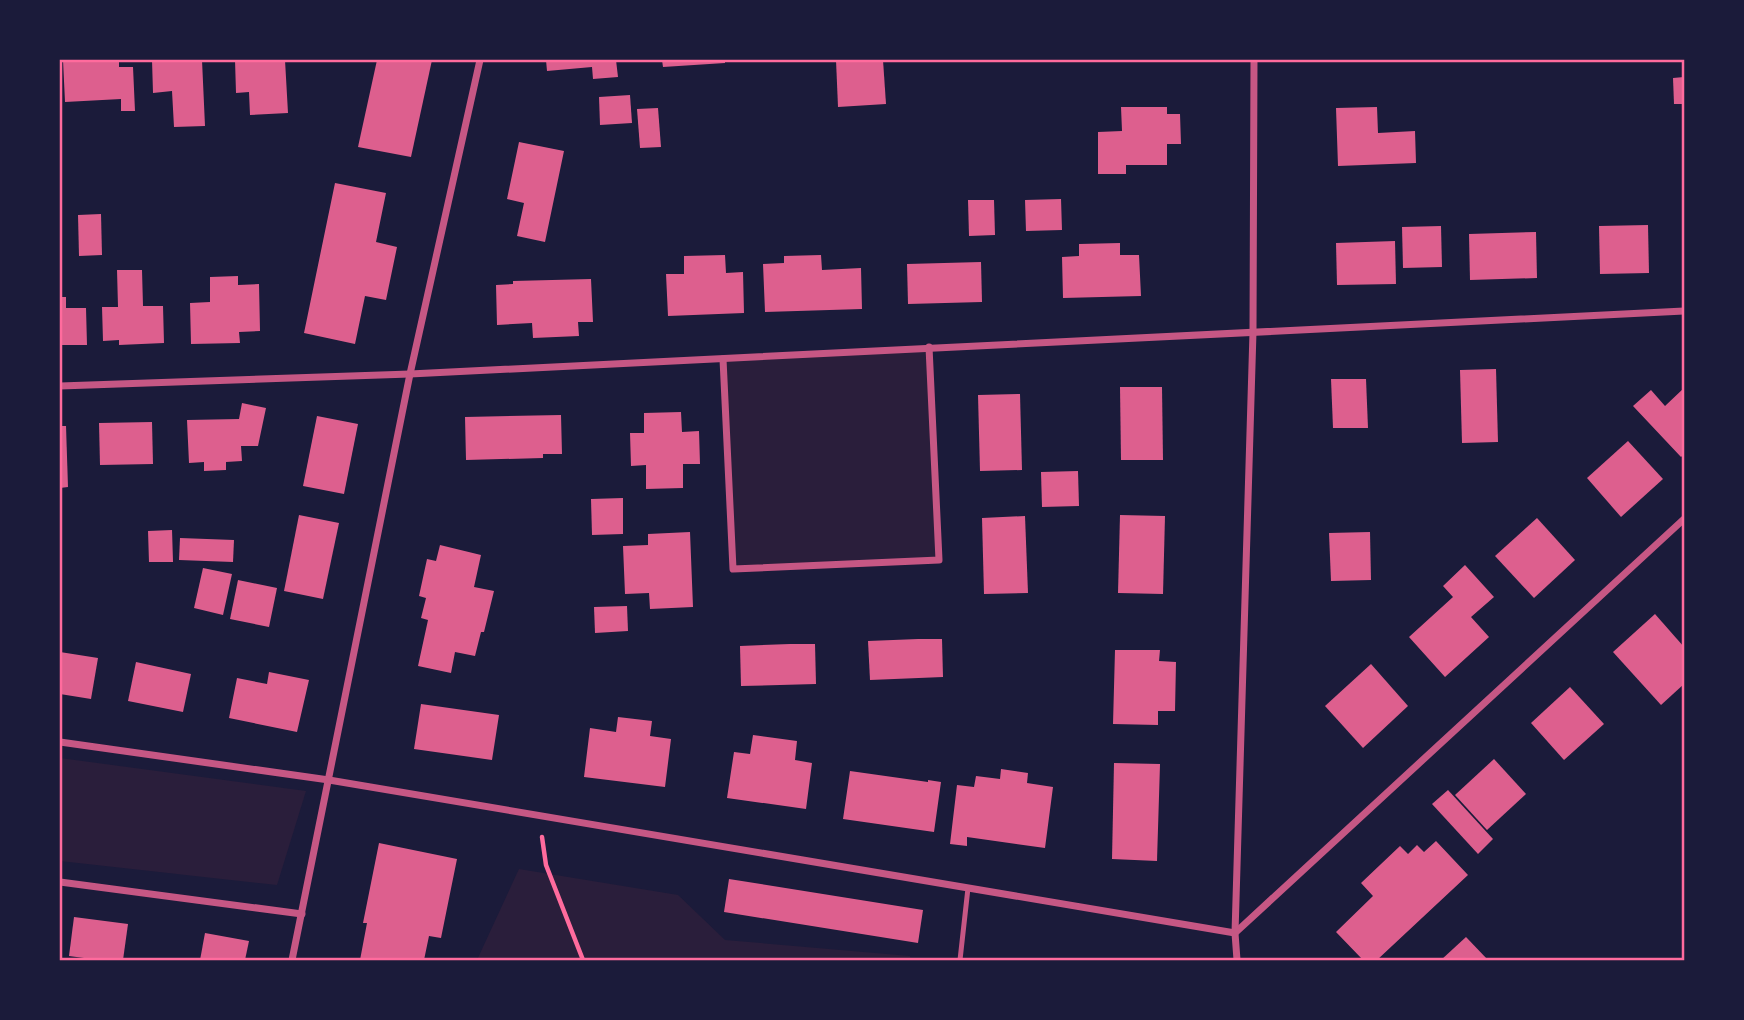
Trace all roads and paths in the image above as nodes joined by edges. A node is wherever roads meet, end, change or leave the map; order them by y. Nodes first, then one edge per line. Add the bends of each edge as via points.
1 (480, 60) edge
2 (1254, 60) edge
3 (1685, 312) edge
4 (1253, 332) junction
5 (929, 347) junction
6 (723, 359) junction
7 (410, 374) junction
8 (60, 386) edge
9 (1685, 519) edge
10 (60, 743) edge
11 (329, 780) junction
12 (538, 815) junction
13 (60, 883) edge
14 (968, 888) junction
15 (302, 914) junction
16 (1236, 933) junction
17 (292, 961) edge
18 (583, 961) edge
19 (960, 961) edge
20 (1237, 961) edge

1 - 7 street
2 - 4 street
3 - 4 street
4 - 5 street
4 - 16 street
5 - 6 street
5 - 6 street via 939,560 733,569
6 - 7 street
7 - 8 street
7 - 11 street
9 - 16 street
10 - 11 street
11 - 12 street
11 - 15 street
12 - 14 street
12 - 18 path via 546,865
13 - 15 street
14 - 16 street
14 - 19 lane
15 - 17 street
16 - 20 street

